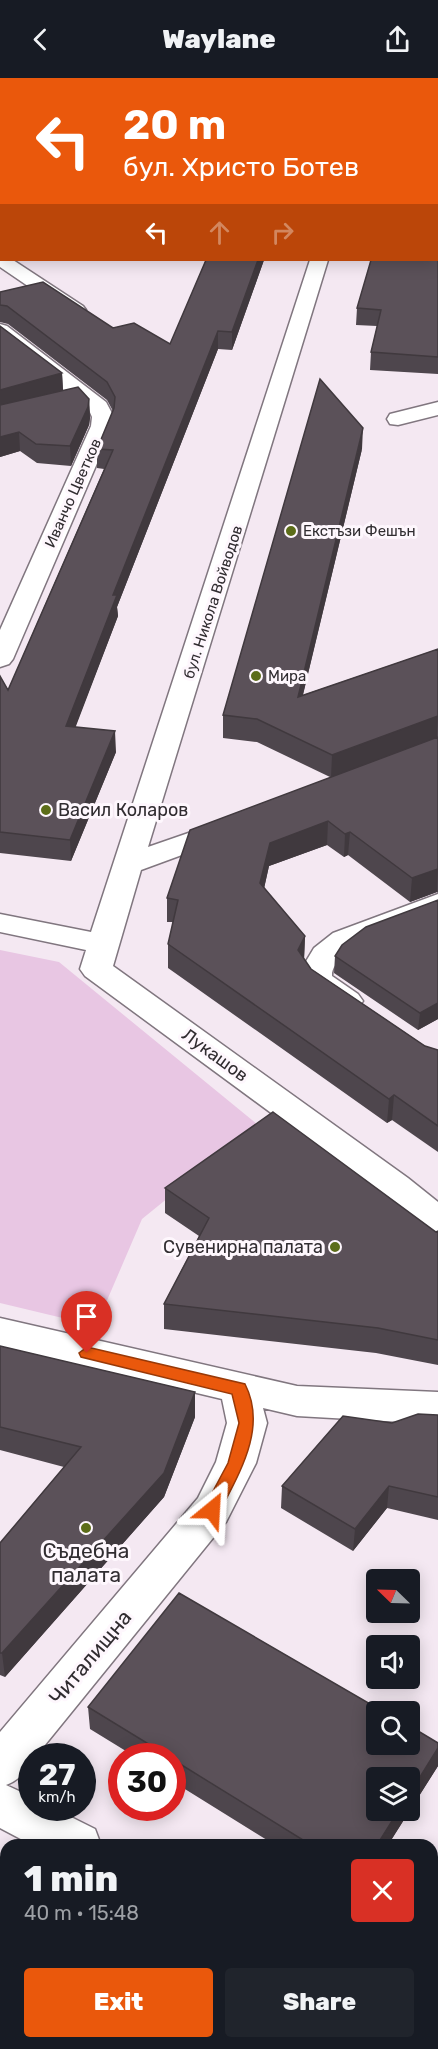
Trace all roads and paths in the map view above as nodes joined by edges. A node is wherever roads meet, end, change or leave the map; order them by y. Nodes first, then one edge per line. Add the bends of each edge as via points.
1 (3, 261) edge
2 (319, 261) edge
3 (89, 320) edge
4 (0, 330) edge
5 (438, 408) edge
6 (398, 419) dead end
7 (0, 659) edge
8 (252, 819) edge
9 (129, 864) junction
10 (438, 903) edge
11 (0, 923) edge
12 (103, 944) junction
13 (370, 1016) edge
14 (438, 1222) edge
15 (0, 1332) edge
16 (239, 1389) junction
17 (438, 1408) edge
18 (0, 1766) edge
19 (0, 1804) edge
20 (67, 1839) edge

1 - 3 street
2 - 9 street, бул. Никола Войводов
4 - 7 street, Иванчо Цветков via 73,399 98,407 103,417
5 - 6 street
8 - 9 street
9 - 12 street, бул. Никола Войводов
10 - 13 street via 344,940 325,955 315,974 318,981
11 - 12 street
12 - 14 street, Лукашов via 96,969 396,1186
15 - 16 street
16 - 17 street via 297,1401
16 - 18 street, Читалищна via 247,1423 236,1463 212,1510
19 - 20 street

